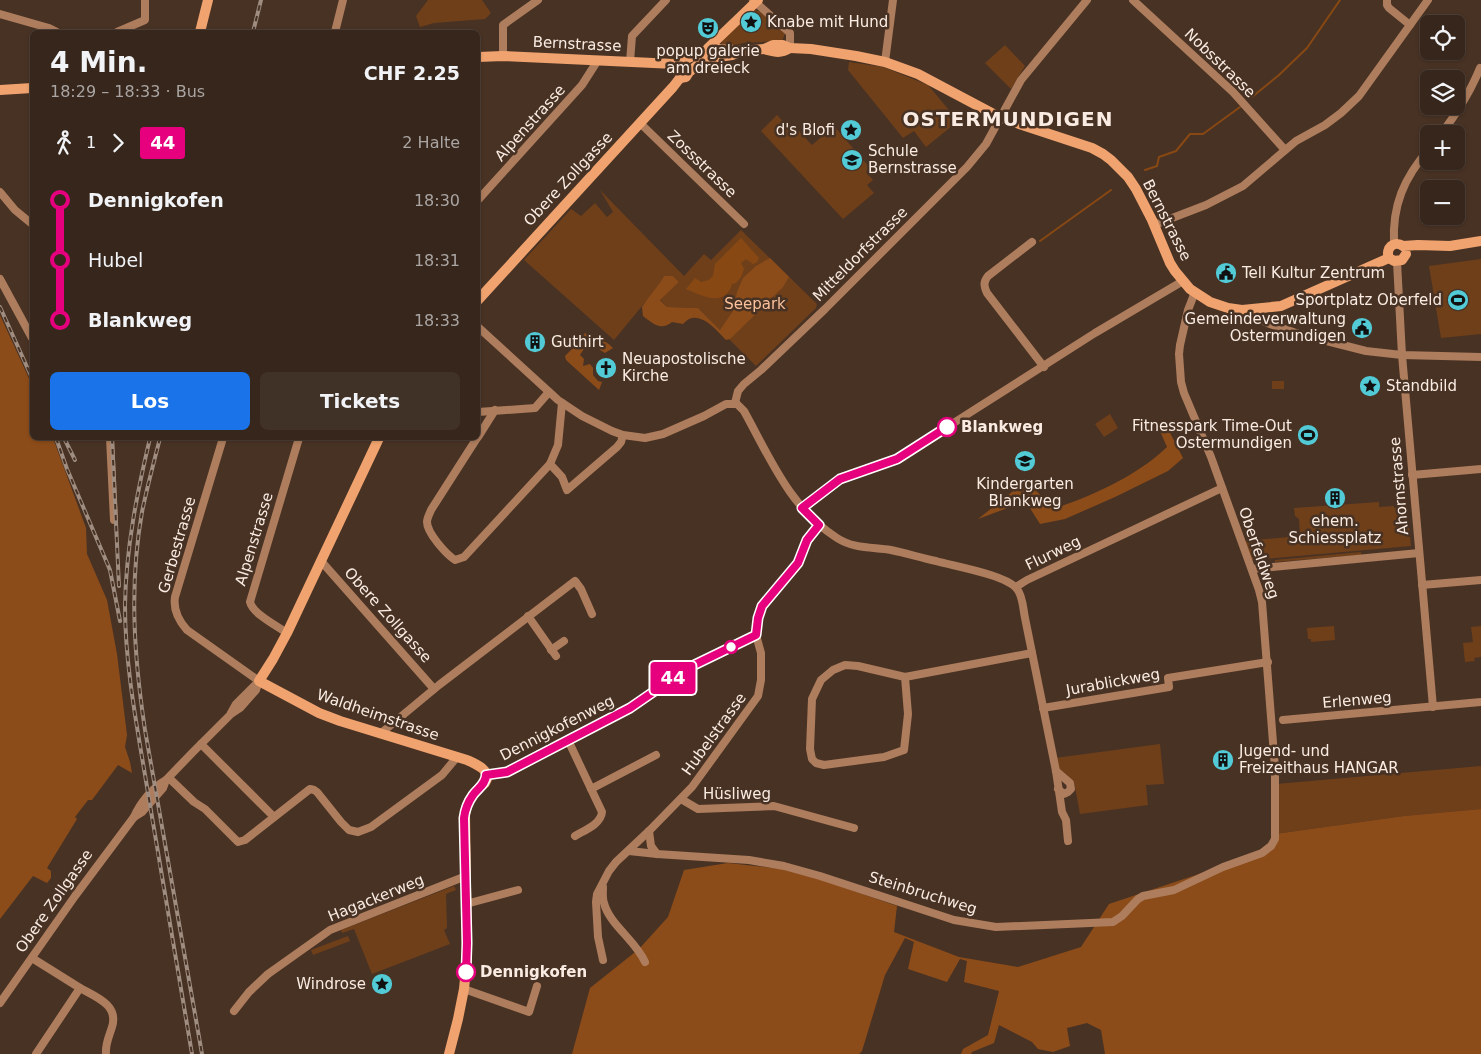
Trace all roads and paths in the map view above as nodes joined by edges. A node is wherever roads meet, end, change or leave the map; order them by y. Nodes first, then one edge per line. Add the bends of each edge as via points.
1 (145, 0) edge
2 (208, 0) edge
3 (343, 0) edge
4 (538, 0) edge
5 (666, 0) edge
6 (893, 0) edge
7 (1087, 0) edge
8 (1133, 0) edge
9 (1387, 0) edge
10 (1428, 0) edge
11 (756, 1) edge
12 (0, 14) edge
13 (1410, 25) junction
14 (54, 30) edge
15 (122, 30) edge
16 (200, 30) edge
17 (336, 30) edge
18 (790, 48) junction
19 (712, 52) junction
20 (503, 56) junction
21 (480, 57) edge
22 (598, 60) junction
23 (630, 62) junction
24 (885, 62) junction
25 (678, 63) junction
26 (1480, 68) edge
27 (689, 72) junction
28 (680, 78) junction
29 (30, 88) edge
30 (0, 90) edge
31 (1001, 118) junction
32 (640, 123) junction
33 (1448, 125) edge
34 (1285, 150) junction
35 (1420, 159) edge
36 (0, 192) edge
37 (480, 198) edge
38 (30, 222) edge
39 (744, 224) dead end
40 (1154, 225) junction
41 (1481, 241) edge
42 (1032, 242) dead end
43 (1396, 253) junction
44 (0, 278) edge
45 (1182, 281) junction
46 (1195, 292) junction
47 (480, 298) edge
48 (1253, 310) junction
49 (480, 329) edge
50 (30, 334) edge
51 (1402, 355) junction
52 (1481, 357) edge
53 (1044, 367) junction
54 (549, 392) junction
55 (562, 403) junction
56 (735, 403) junction
57 (495, 410) junction
58 (480, 412) edge
59 (480, 434) edge
60 (624, 435) junction
61 (110, 440) edge
62 (222, 440) edge
63 (298, 440) edge
64 (378, 440) edge
65 (476, 440) edge
66 (550, 464) junction
67 (1481, 468) edge
68 (1412, 475) junction
69 (1222, 488) junction
70 (802, 508) junction
71 (114, 520) dead end
72 (819, 525) junction
73 (1419, 553) junction
74 (321, 561) junction
75 (1252, 569) junction
76 (1481, 580) edge
77 (1422, 585) junction
78 (1016, 587) junction
79 (592, 614) dead end
80 (528, 616) junction
81 (287, 633) junction
82 (756, 635) junction
83 (564, 641) dead end
84 (1032, 653) junction
85 (1268, 662) junction
86 (906, 677) junction
87 (259, 681) junction
88 (434, 689) junction
89 (1481, 702) edge
90 (1433, 707) junction
91 (1043, 708) junction
92 (1283, 720) dead end
93 (380, 734) junction
94 (568, 740) junction
95 (201, 744) junction
96 (656, 755) dead end
97 (457, 757) junction
98 (1056, 771) junction
99 (486, 775) junction
100 (167, 779) junction
101 (591, 789) junction
102 (1058, 789) junction
103 (681, 799) junction
104 (274, 817) junction
105 (854, 828) dead end
106 (649, 831) junction
107 (1275, 834) joint
108 (575, 836) dead end
109 (1068, 841) dead end
110 (629, 850) junction
111 (657, 854) junction
112 (466, 876) junction
113 (603, 884) junction
114 (518, 890) dead end
115 (466, 904) junction
116 (32, 958) junction
117 (603, 960) dead end
118 (646, 962) dead end
119 (537, 986) dead end
120 (80, 988) junction
121 (464, 989) junction
122 (0, 1003) edge
123 (234, 1011) dead end
124 (36, 1054) edge
125 (106, 1054) edge
126 (449, 1054) edge

1 - 15 street via 145,20
2 - 16 street
3 - 17 street
4 - 20 street via 503,25
5 - 23 street via 632,36
6 - 24 street
7 - 31 street, Mitteldorfstrasse via 1021,80
8 - 34 street, Nobsstrasse via 1210,70
9 - 13 street via 1389,8
10 - 13 street
11 - 18 street via 790,33
11 - 19 street via 720,38
12 - 14 street
13 - 34 street via 1352,103
18 - 19 street, Bernstrasse via 783,52 764,49
18 - 24 street, Bernstrasse
19 - 25 street
19 - 27 street
20 - 21 street, Bernstrasse
20 - 22 street, Bernstrasse
22 - 23 street, Bernstrasse
22 - 37 street, Alpenstrasse via 582,85
23 - 25 street, Bernstrasse
24 - 31 street, Bernstrasse via 918,74
25 - 27 street via 688,65
25 - 28 street via 673,72
26 - 33 street via 1472,88
27 - 28 street
28 - 32 street, Obere Zollgasse
29 - 30 street
31 - 40 street, Bernstrasse via 1103,154 1131,182
31 - 56 street, Mitteldorfstrasse via 967,167 741,388
32 - 39 street, Zossstrasse
32 - 47 street, Obere Zollgasse
34 - 40 street via 1231,194
35 - 43 street, Ahornstrasse via 1402,190 1395,217
36 - 38 street
40 - 45 street, Bernstrasse via 1170,263
41 - 43 street, Bernstrasse via 1442,246 1418,245
42 - 53 street via 988,276 984,285
43 - 48 street, Bernstrasse via 1350,267 1266,307
43 - 51 street, Ahornstrasse
44 - 50 street
45 - 46 street, Bernstrasse
45 - 53 street
46 - 48 street, Bernstrasse via 1228,308
46 - 69 street, Oberfeldweg via 1180,345 1181,382
48 - 51 street via 1259,319 1267,323 1337,344
49 - 54 street
51 - 52 street
51 - 68 street, Ahornstrasse
53 - 70 street via 897,459 840,479
54 - 55 street
54 - 57 street via 535,408
55 - 60 street
55 - 66 street via 558,445
56 - 60 street via 723,404 664,434 645,438
56 - 70 street, Flurweg via 742,408
57 - 58 street
57 - 59 street
60 - 66 street via 617,448 568,490
61 - 71 street
62 - 87 street, Gerbestrasse via 175,596 175,611 187,630
63 - 81 street, Alpenstrasse via 250,602 255,611
64 - 74 street, Obere Zollgasse
65 - 66 street via 431,510 427,522 446,554 455,560 464,557
67 - 68 street
68 - 73 street, Ahornstrasse
69 - 75 street, Oberfeldweg
69 - 78 street, Flurweg
70 - 72 street, Flurweg
72 - 78 street, Flurweg via 842,541 860,547 898,551 993,576
72 - 82 street, Hubelstrasse via 807,540 798,563 762,606
73 - 75 street
73 - 77 street, Ahornstrasse
74 - 81 street, Obere Zollgasse
74 - 88 street, Obere Zollgasse
75 - 85 street, Oberfeldweg via 1262,602
76 - 77 street
77 - 90 street, Ahornstrasse
78 - 84 street via 1021,596
79 - 80 street via 575,581
80 - 83 street via 554,653
80 - 88 street
81 - 87 street, Obere Zollgasse
82 - 94 street, Dennigkofenweg via 688,668 630,708
82 - 103 street, Hubelstrasse via 761,653 758,696
84 - 86 street
84 - 91 street
85 - 91 street, Jurablickweg via 1168,678 1169,687
85 - 107 street, Oberfeldweg via 1276,788
86 - 86 street via 908,714 904,750 884,757 824,765 812,759 812,699 821,680 833,670 846,666
87 - 93 street, Waldheimstrasse via 319,713
87 - 95 street, Obere Zollgasse via 256,690 240,708
88 - 93 street
89 - 90 street, Erlenweg
90 - 92 street, Erlenweg
91 - 98 street
93 - 97 street, Waldheimstrasse
94 - 99 street, Dennigkofenweg via 507,772
94 - 101 street
95 - 100 street, Obere Zollgasse
95 - 104 street
96 - 101 street
97 - 99 street, Waldheimstrasse via 481,767
97 - 104 street via 442,775 365,830 349,830 310,789
98 - 102 street
98 - 102 street via 1070,783 1071,789 1064,794
99 - 112 street, Dennigkofenweg via 465,814
100 - 104 street via 205,809 238,842
100 - 116 street, Obere Zollgasse via 80,888
101 - 108 street via 602,816
102 - 109 street
103 - 105 street, Hüsliweg via 698,809 774,806
103 - 106 street, Hubelstrasse
106 - 110 street, Hubelstrasse
106 - 111 street via 651,846
107 - 111 street, Steinbruchweg via 1271,846 1262,853 1174,890 1143,896 1113,922 1041,926 996,927 954,920 784,866 749,860
110 - 111 street, Steinbruchweg
110 - 113 street, Hubelstrasse via 611,868
112 - 115 street, Dennigkofenweg
112 - 123 street, Hagackerweg via 330,930 268,974
113 - 117 street, Hubelstrasse via 597,894 596,907
113 - 118 street via 603,902 608,912
114 - 115 street
115 - 121 street, Dennigkofenweg
116 - 120 street
116 - 122 street, Obere Zollgasse
119 - 121 street via 530,1012
120 - 124 street
120 - 125 street via 107,1004 113,1012
121 - 126 street, Dennigkofenweg

